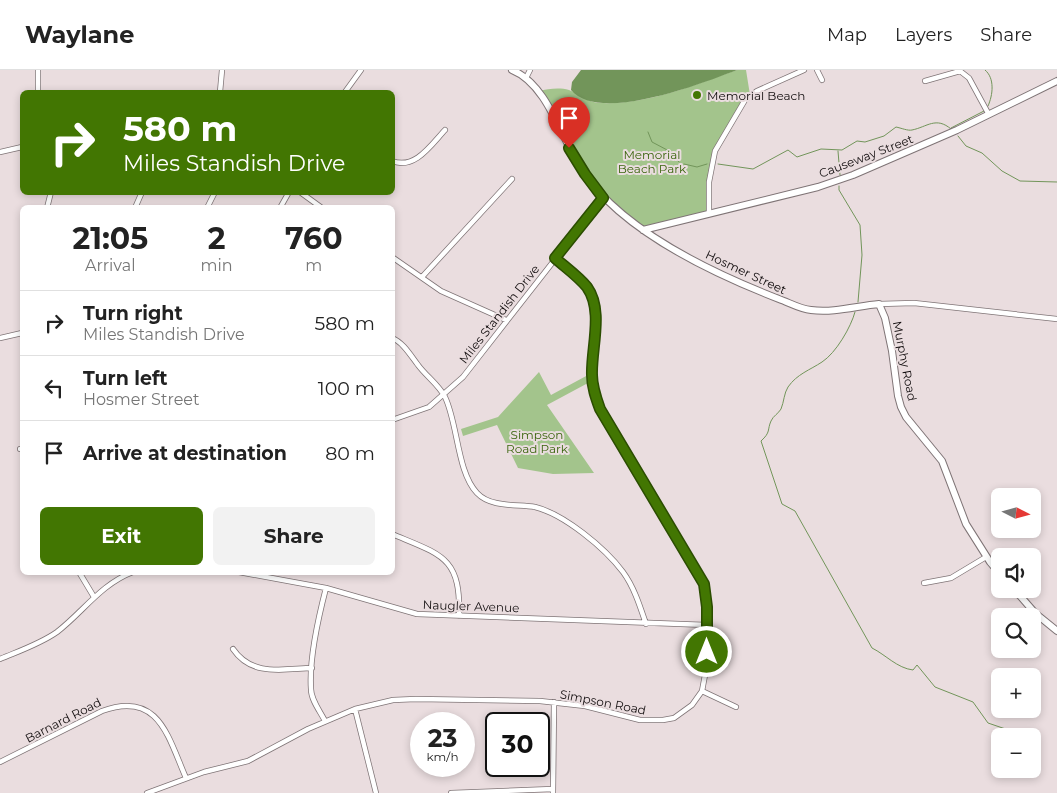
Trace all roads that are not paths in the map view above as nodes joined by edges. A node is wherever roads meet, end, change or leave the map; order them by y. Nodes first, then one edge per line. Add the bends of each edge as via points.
1 (38, 70) edge
2 (222, 70) edge
3 (361, 70) edge
4 (512, 70) edge
5 (530, 70) edge
6 (804, 70) edge
7 (817, 70) edge
8 (526, 78) junction
9 (822, 80) dead end
10 (925, 80) dead end
11 (1057, 81) edge
12 (38, 90) edge
13 (220, 90) edge
14 (346, 90) edge
15 (988, 113) junction
16 (445, 130) dead end
17 (20, 147) edge
18 (0, 152) edge
19 (395, 162) edge
20 (512, 179) dead end
21 (304, 195) edge
22 (603, 198) junction
23 (318, 205) edge
24 (709, 214) junction
25 (643, 230) junction
26 (555, 258) junction
27 (395, 259) edge
28 (422, 277) junction
29 (879, 304) junction
30 (1057, 319) edge
31 (506, 320) junction
32 (20, 333) edge
33 (0, 338) edge
34 (395, 341) edge
35 (444, 395) junction
36 (395, 419) edge
37 (395, 535) edge
38 (986, 557) junction
39 (991, 563) edge
40 (82, 575) edge
41 (126, 575) edge
42 (263, 575) edge
43 (924, 583) dead end
44 (326, 588) junction
45 (94, 597) junction
46 (1022, 598) edge
47 (459, 616) junction
48 (646, 624) junction
49 (707, 625) junction
50 (1057, 631) edge
51 (234, 649) dead end
52 (0, 659) edge
53 (312, 668) junction
54 (702, 691) junction
55 (554, 702) junction
56 (736, 707) dead end
57 (355, 709) junction
58 (325, 721) junction
59 (0, 762) edge
60 (186, 778) junction
61 (553, 791) edge
62 (148, 793) edge
63 (376, 793) edge
64 (451, 793) edge

1 - 12 street
2 - 13 street
3 - 14 street
4 - 8 street, Hosmer Street
5 - 8 street
6 - 24 street via 747,97 715,151 710,175
7 - 9 street
8 - 22 street, Hosmer Street via 539,91 578,163
10 - 15 street via 960,72 970,78
11 - 15 street, Causeway Street
15 - 24 street, Causeway Street via 853,176
16 - 19 street via 413,162
17 - 18 street
20 - 28 street
21 - 23 street
22 - 25 street, Hosmer Street
22 - 26 street, Miles Standish Drive
24 - 25 street, Causeway Street
25 - 29 street, Hosmer Street via 729,278 801,309
26 - 31 street, Miles Standish Drive
26 - 49 street via 587,287 592,298 595,320 592,376 596,398 702,579 707,595
27 - 28 street
28 - 31 street via 457,299
29 - 30 street, Hosmer Street via 914,303
29 - 38 street, Murphy Road via 885,318 901,407 942,460 961,514
31 - 35 street, Miles Standish Drive via 474,364
32 - 33 street
34 - 35 street
35 - 36 street, Miles Standish Drive via 419,412
35 - 48 street via 465,468 479,495 486,500 534,507 559,516 592,541 623,572
37 - 47 street via 438,554 450,564 460,595
38 - 39 street, Murphy Road
38 - 43 street via 951,578
40 - 45 street
41 - 45 street
42 - 44 street, Naugler Avenue
44 - 47 street, Naugler Avenue via 408,612
44 - 53 street
45 - 52 street via 56,632
46 - 50 street
47 - 48 street, Naugler Avenue
48 - 49 street, Naugler Avenue
49 - 54 street
51 - 53 street via 250,666 264,669
53 - 58 street via 312,698
54 - 55 street, Simpson Road via 684,713 663,720 640,720
54 - 56 street
55 - 57 street, Simpson Road via 416,699 382,702
55 - 61 street
57 - 58 street, Simpson Road
57 - 63 street
58 - 60 street, Simpson Road via 248,761
59 - 60 street, Barnard Road via 102,711 115,706 135,706 151,712 164,728
60 - 62 street, Simpson Road
61 - 64 street

